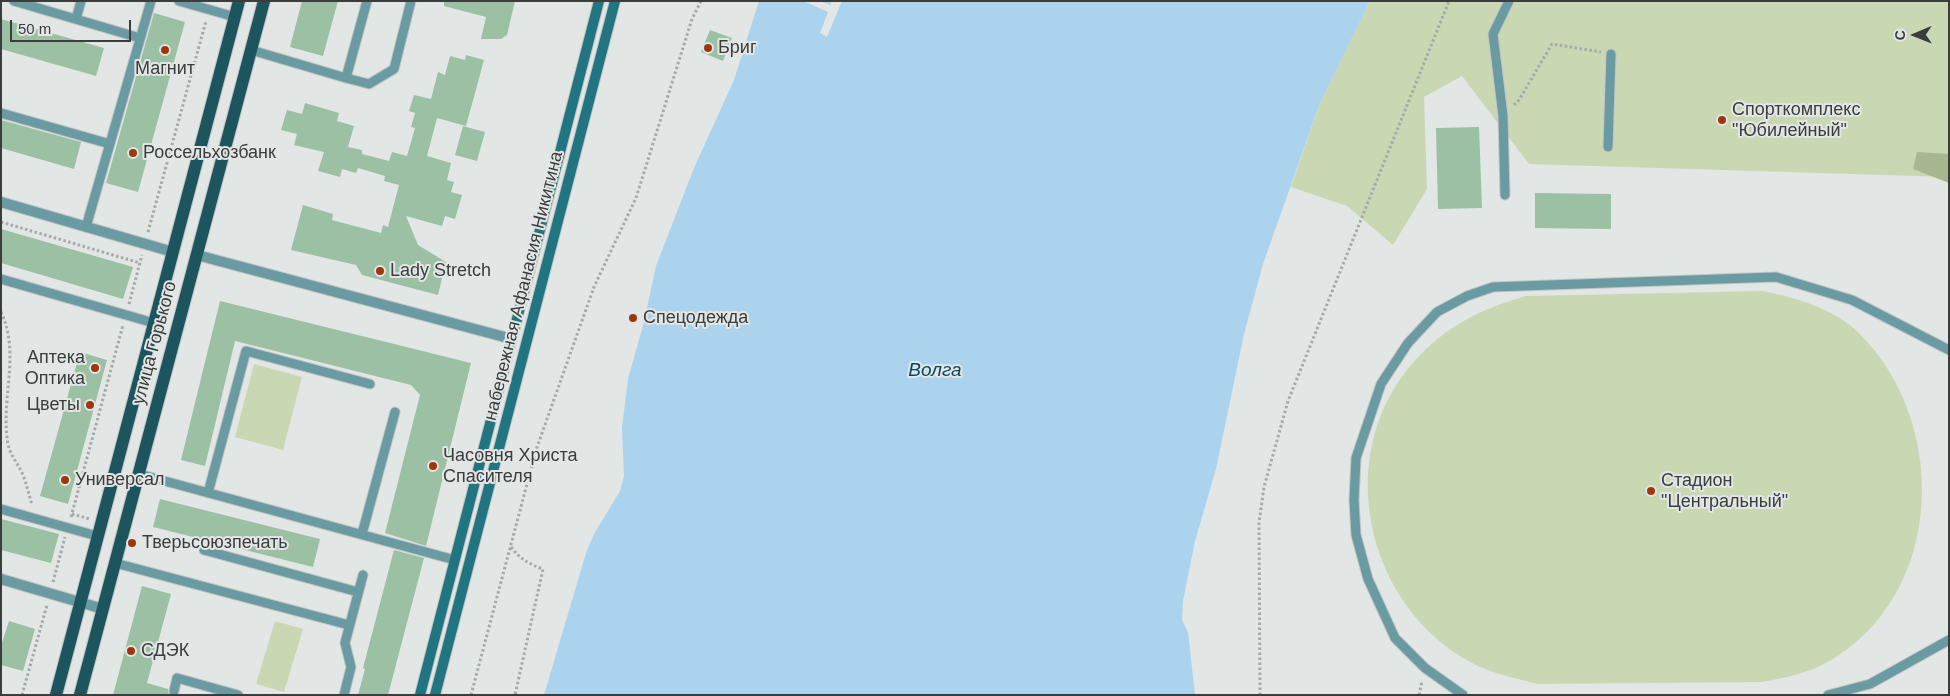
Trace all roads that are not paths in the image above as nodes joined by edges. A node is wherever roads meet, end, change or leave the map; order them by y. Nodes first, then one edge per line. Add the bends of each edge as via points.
1 (14, 1) edge
2 (80, 1) edge
3 (151, 1) edge
4 (179, 1) edge
5 (239, 1) edge
6 (264, 1) edge
7 (367, 1) edge
8 (411, 1) edge
9 (599, 1) edge
10 (615, 1) edge
11 (1509, 1) edge
12 (235, 17) junction
13 (76, 19) junction
14 (140, 38) junction
15 (251, 50) junction
16 (1611, 54) road end
17 (346, 78) junction
18 (1, 112) edge
19 (110, 144) junction
20 (1608, 147) dead end
21 (1504, 195) dead end
22 (1, 202) edge
23 (86, 227) junction
24 (173, 252) junction
25 (197, 255) junction
26 (1, 278) edge
27 (154, 323) junction
28 (512, 339) junction
29 (1949, 350) edge
30 (370, 384) dead end
31 (394, 412) dead end
32 (139, 474) junction
33 (208, 493) junction
34 (1, 509) edge
35 (362, 534) junction
36 (97, 536) junction
37 (204, 550) dead end
38 (455, 560) junction
39 (115, 563) junction
40 (363, 575) dead end
41 (1, 579) edge
42 (358, 592) junction
43 (80, 602) junction
44 (103, 608) junction
45 (349, 625) junction
46 (1949, 640) edge
47 (174, 690) dead end
48 (56, 695) edge
49 (80, 695) edge
50 (238, 695) edge
51 (344, 695) edge
52 (420, 695) edge
53 (435, 695) edge
54 (1463, 695) edge
55 (1828, 695) edge

1 - 13 lane
2 - 13 lane
3 - 14 lane
4 - 12 lane
5 - 12 main road, улица Горького
6 - 15 main road, улица Горького
7 - 17 lane
8 - 17 lane via 394,69 369,84
9 - 28 main road, набережная Афанасия Никитина
10 - 53 main road, набережная Афанасия Никитина
11 - 21 lane via 1493,34 1503,116
12 - 24 main road, улица Горького
13 - 14 lane
14 - 19 lane
15 - 17 lane
15 - 25 main road, улица Горького
16 - 20 lane
18 - 19 lane
19 - 23 lane
22 - 23 street
23 - 24 street
24 - 27 main road, улица Горького
25 - 28 street
25 - 32 main road, улица Горького
26 - 27 lane
27 - 36 main road, улица Горького
28 - 38 main road, набережная Афанасия Никитина
29 - 54 lane via 1852,300 1776,277 1493,287 1437,312 1408,342 1381,384 1356,458 1356,535 1368,579 1395,638 1425,668
30 - 33 lane via 246,351
31 - 35 lane
32 - 33 lane
32 - 39 main road, улица Горького
33 - 35 lane
34 - 36 lane
35 - 38 lane
36 - 43 main road, улица Горького
37 - 42 lane
38 - 52 main road, набережная Афанасия Никитина
39 - 44 main road, улица Горького
39 - 45 lane
40 - 42 lane
41 - 43 street
42 - 45 lane
43 - 44 street
43 - 48 main road, улица Горького
44 - 49 main road, улица Горького
45 - 51 lane via 345,642 352,667
46 - 55 lane via 1870,684
47 - 50 lane via 177,678

